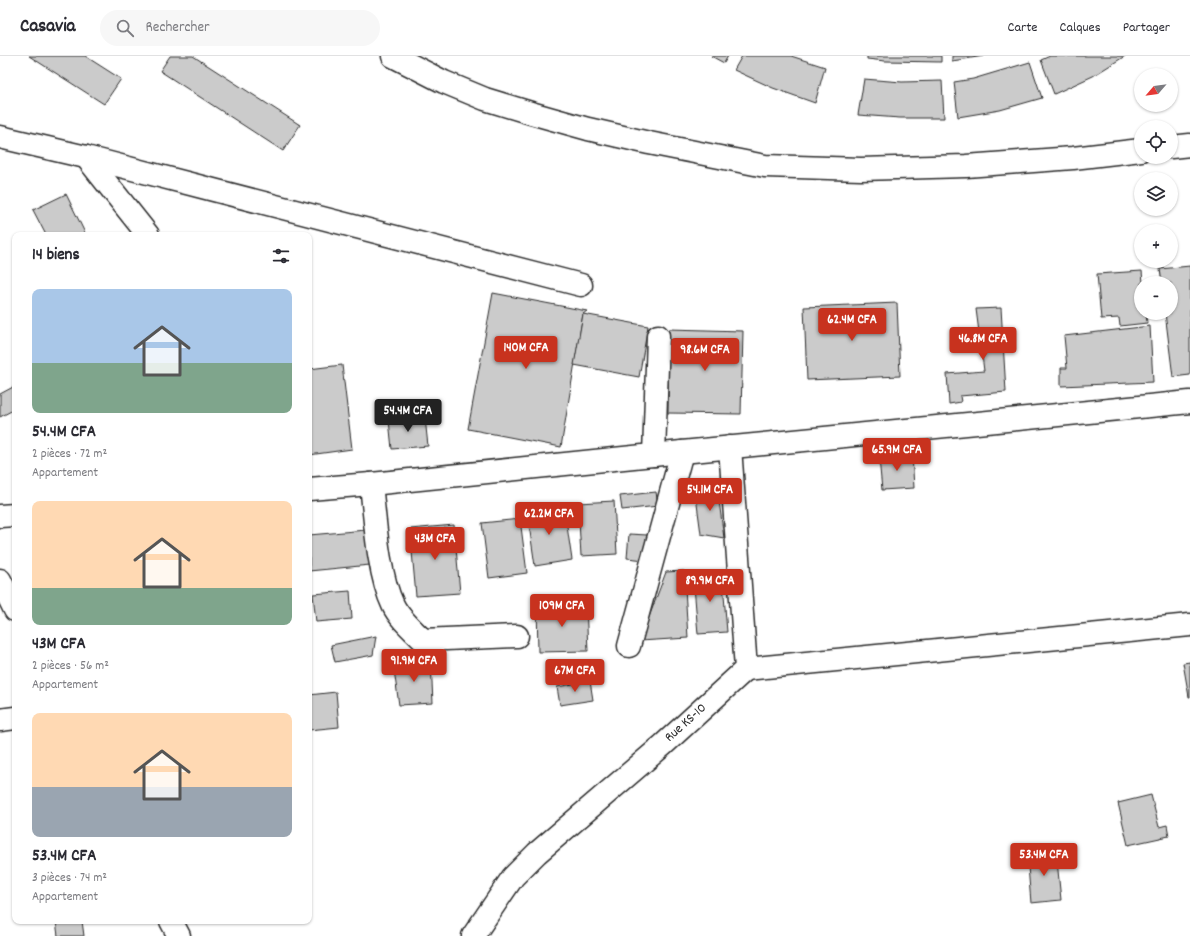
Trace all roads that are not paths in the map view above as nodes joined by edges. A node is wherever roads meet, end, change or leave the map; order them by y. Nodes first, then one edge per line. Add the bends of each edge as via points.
1 (393, 56) edge
2 (0, 137) edge
3 (1190, 145) edge
4 (1178, 146) edge
5 (1134, 151) edge
6 (86, 157) junction
7 (146, 232) edge
8 (581, 286) dead end
9 (658, 336) dead end
10 (1190, 402) edge
11 (730, 447) junction
12 (682, 452) junction
13 (654, 455) junction
14 (371, 484) junction
15 (312, 489) edge
16 (12, 515) edge
17 (0, 516) edge
18 (0, 580) edge
19 (12, 604) edge
20 (1190, 625) edge
21 (517, 636) dead end
22 (628, 646) dead end
23 (746, 669) junction
24 (12, 718) edge
25 (0, 720) edge
26 (173, 924) edge
27 (179, 936) edge
28 (473, 936) edge

1 - 5 street via 485,99 531,113 649,143 765,166 861,169 966,166
2 - 6 street
3 - 4 street
6 - 7 street
6 - 8 street
9 - 13 street
10 - 11 street
11 - 12 street
11 - 23 street
12 - 13 street
12 - 22 street
13 - 14 street
14 - 15 street
14 - 21 street via 386,588 394,607 410,626 424,640
16 - 17 street
18 - 19 street
20 - 23 street
23 - 28 street, Rue KS-10 via 663,745 532,858 513,877
24 - 25 street
26 - 27 street

